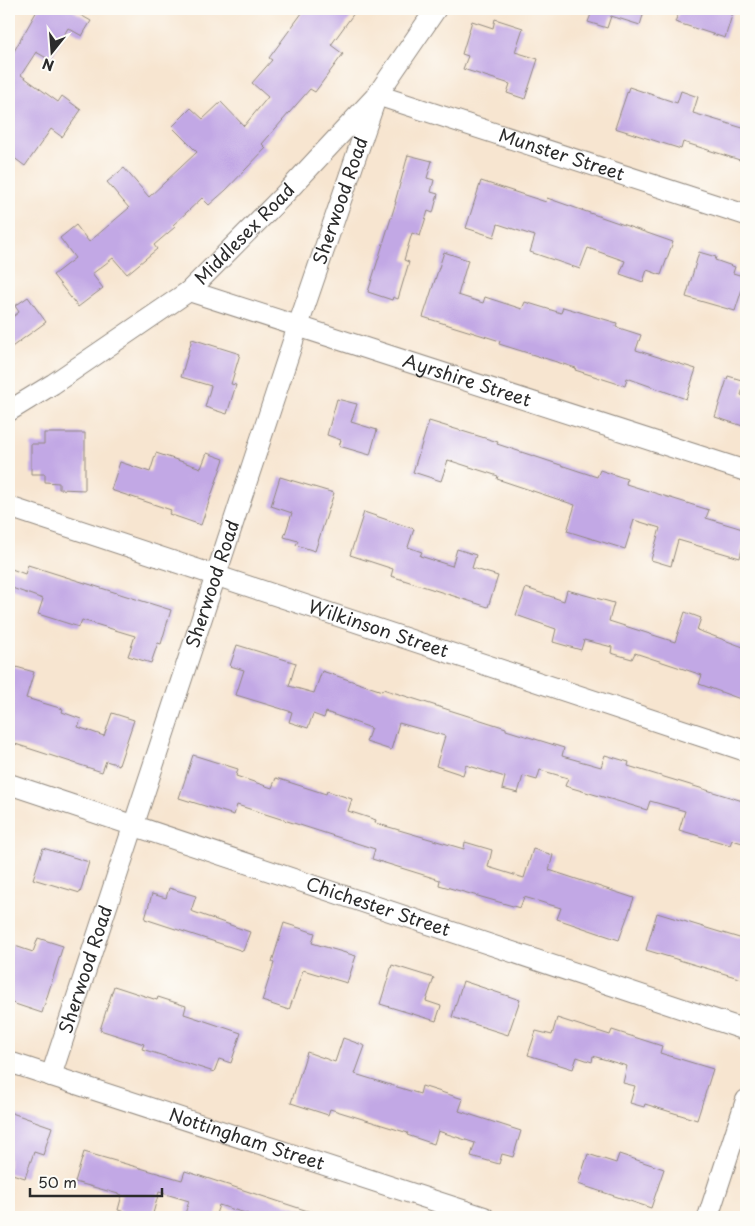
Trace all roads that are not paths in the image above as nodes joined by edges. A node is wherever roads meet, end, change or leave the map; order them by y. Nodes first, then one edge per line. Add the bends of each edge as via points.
1 (436, 9) edge
2 (377, 95) junction
3 (746, 215) edge
4 (189, 290) junction
5 (298, 326) junction
6 (9, 411) edge
7 (746, 471) edge
8 (9, 507) edge
9 (216, 575) junction
10 (746, 751) edge
11 (9, 784) edge
12 (134, 826) junction
13 (746, 1030) edge
14 (9, 1062) edge
15 (51, 1076) junction
16 (746, 1100) edge
17 (484, 1217) edge
18 (708, 1217) edge

1 - 2 street, Middlesex Road
2 - 3 street, Munster Street
2 - 4 street, Middlesex Road
2 - 5 street, Sherwood Road
4 - 5 street, Ayrshire Street
4 - 6 street, Middlesex Road
5 - 7 street, Ayrshire Street
5 - 9 street, Sherwood Road
8 - 9 street, Wilkinson Street
9 - 10 street, Wilkinson Street
9 - 12 street, Sherwood Road
11 - 12 street, Chichester Street
12 - 13 street, Chichester Street
12 - 15 street, Sherwood Road
14 - 15 street, Nottingham Street
15 - 17 street, Nottingham Street
16 - 18 street

